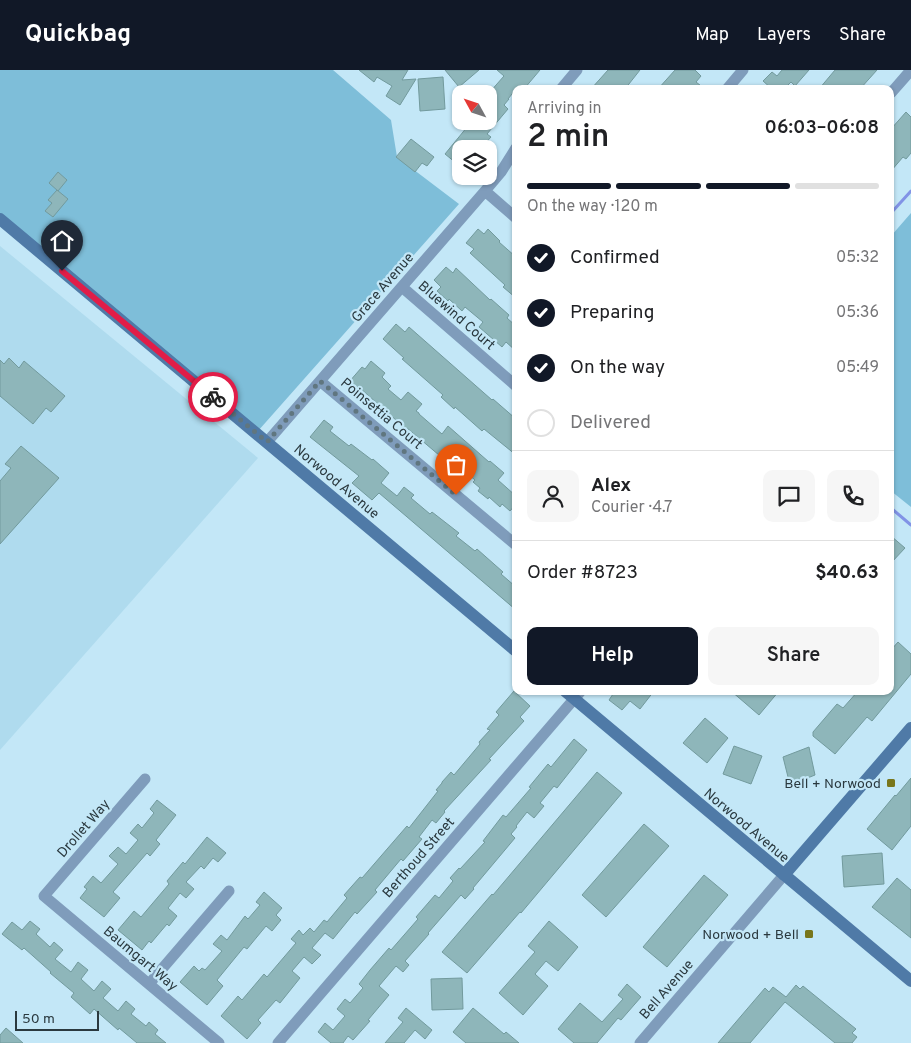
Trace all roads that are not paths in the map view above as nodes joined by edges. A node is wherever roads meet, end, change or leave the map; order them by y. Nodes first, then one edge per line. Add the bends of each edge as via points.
1 (577, 70) edge
2 (911, 70) edge
3 (738, 72) edge
4 (564, 85) edge
5 (730, 85) edge
6 (894, 90) edge
7 (512, 154) edge
8 (485, 191) junction
9 (512, 215) edge
10 (0, 219) edge
11 (402, 287) junction
12 (320, 381) junction
13 (512, 383) edge
14 (267, 442) junction
15 (512, 543) edge
16 (512, 648) edge
17 (573, 695) edge
18 (575, 695) edge
19 (911, 728) edge
20 (145, 779) dead end
21 (784, 875) junction
22 (229, 891) dead end
23 (44, 896) joint
24 (911, 981) edge
25 (149, 984) junction
26 (219, 1043) edge
27 (278, 1043) edge
28 (640, 1043) edge

1 - 4 street
2 - 6 street
3 - 5 street
7 - 8 street, Grace Avenue
8 - 9 street
8 - 11 street, Grace Avenue
10 - 14 main road, Norwood Avenue
11 - 12 street, Grace Avenue
11 - 13 street, Bluewind Court
12 - 14 street, Grace Avenue
12 - 15 street, Poinsettia Court
14 - 16 main road, Norwood Avenue
17 - 27 street, Berthoud Street
18 - 21 main road, Norwood Avenue
19 - 21 main road, Bell Avenue
20 - 23 street, Drollet Way
21 - 24 main road, Norwood Avenue
21 - 28 street, Bell Avenue
22 - 25 street
23 - 25 street, Baumgart Way
25 - 26 street, Baumgart Way

